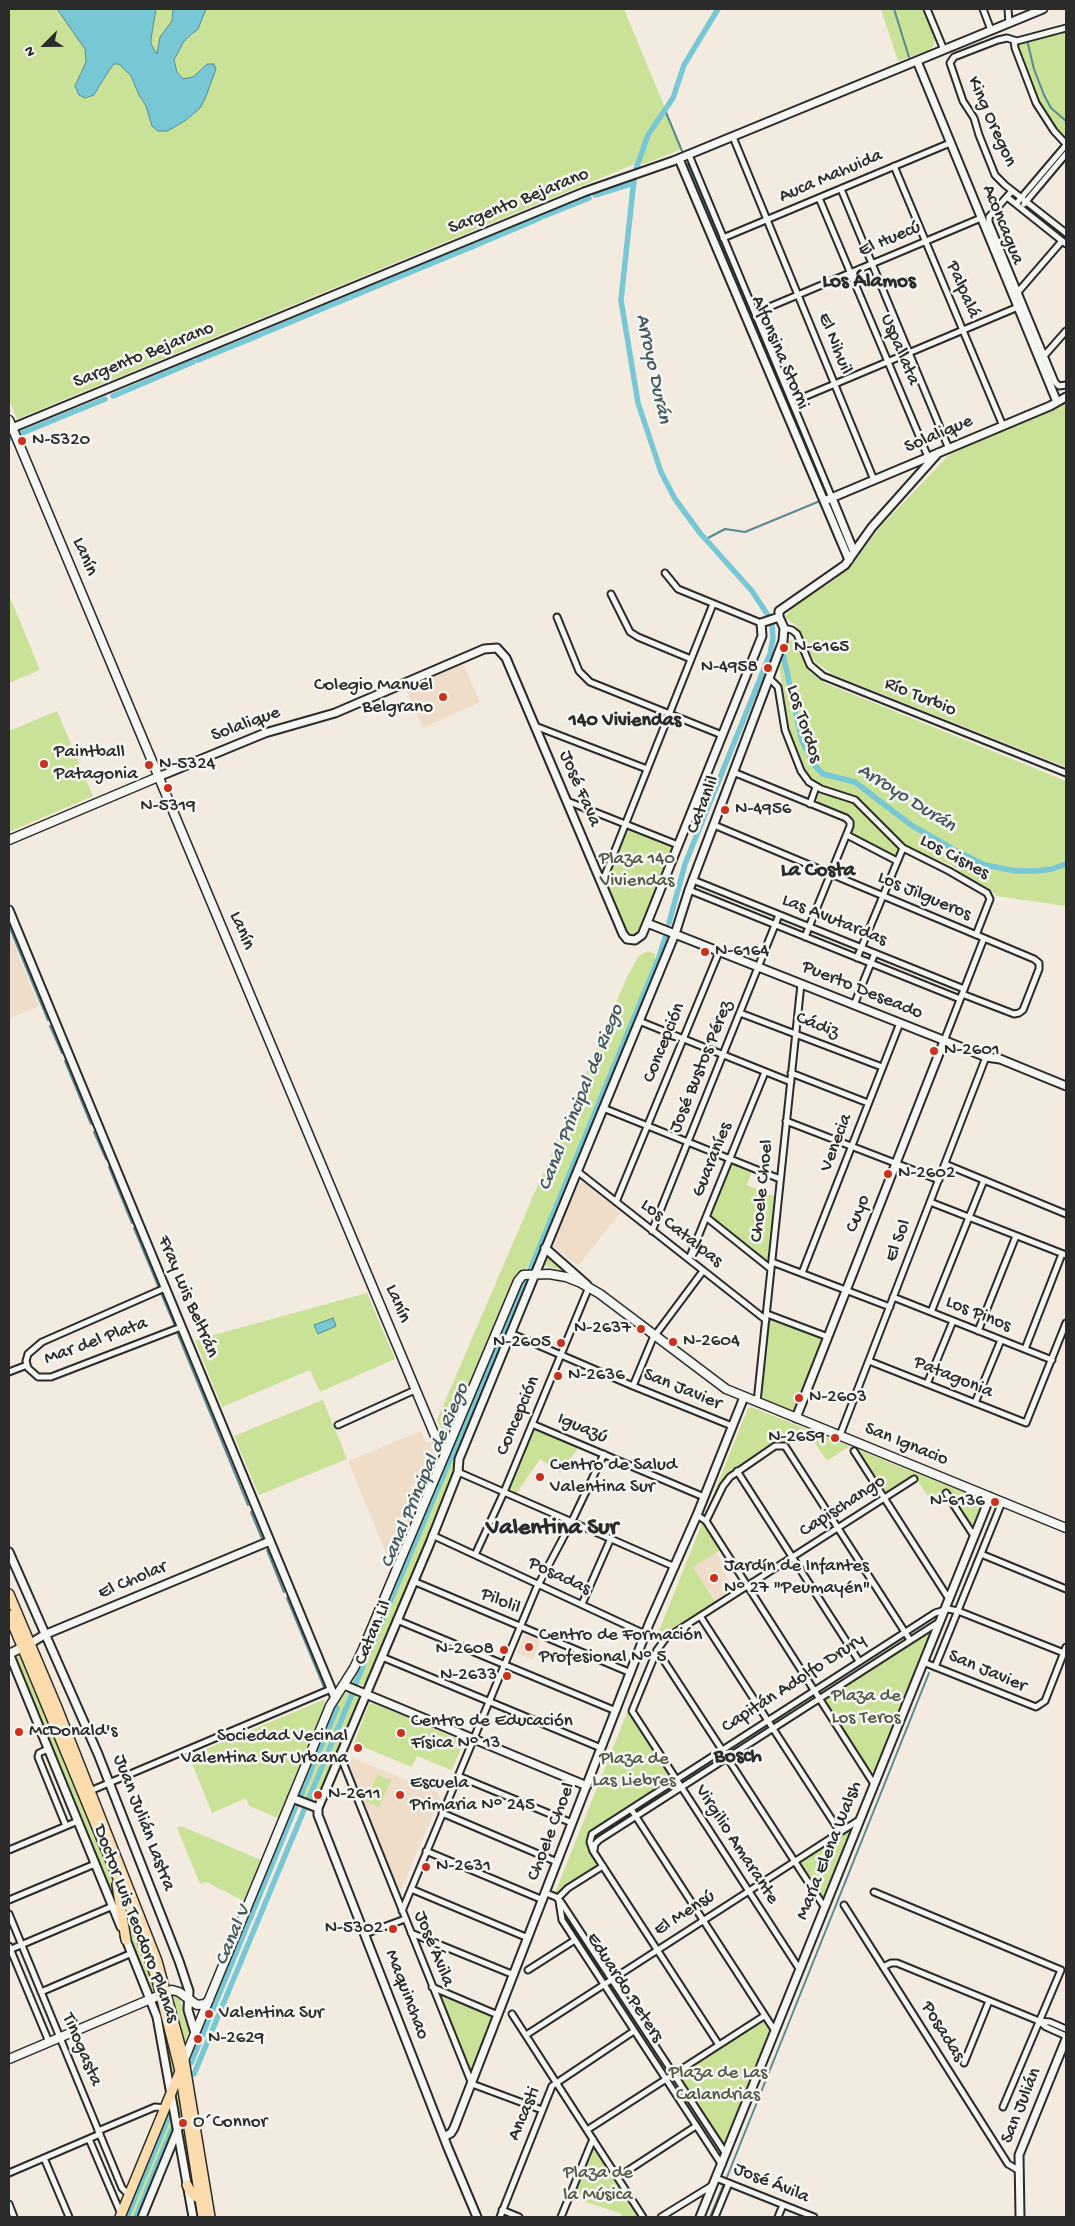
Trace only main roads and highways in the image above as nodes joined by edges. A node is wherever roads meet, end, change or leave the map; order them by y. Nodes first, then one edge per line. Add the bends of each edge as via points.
1 (9, 420) edge
2 (10, 429) edge
3 (158, 777) junction
4 (9, 840) edge
5 (446, 1452) junction
6 (1066, 1528) edge
7 (9, 1594) edge
8 (9, 1615) edge
9 (31, 1643) junction
10 (22, 1648) junction
11 (9, 1654) edge
12 (111, 1861) junction
13 (126, 1940) road end
14 (164, 1994) junction
15 (209, 2000) junction
16 (9, 2059) edge
17 (184, 2060) junction
18 (180, 2071) junction
19 (188, 2185) road end
20 (200, 2199) junction
21 (121, 2216) edge
22 (203, 2217) edge
23 (210, 2217) edge

1 - 2 main road, Lanín
2 - 3 main road, Lanín
3 - 4 main road, Solalique
3 - 5 main road, Lanín via 436,1440
5 - 6 main road, San Ignacio via 518,1281 523,1275 534,1274 566,1277 589,1287 716,1383
5 - 15 main road via 363,1649 335,1698
7 - 9 main road
8 - 10 main road
9 - 10 main road, El Cholar
9 - 14 main road via 146,1930
10 - 11 main road, El Cholar
10 - 12 main road
12 - 13 main road
12 - 14 main road
14 - 15 main road via 175,1990 200,2005
14 - 16 main road
14 - 17 main road
14 - 18 main road
15 - 17 main road
17 - 18 main road
17 - 23 main road
18 - 20 main road
18 - 21 main road
19 - 20 main road via 192,2194
20 - 22 main road

